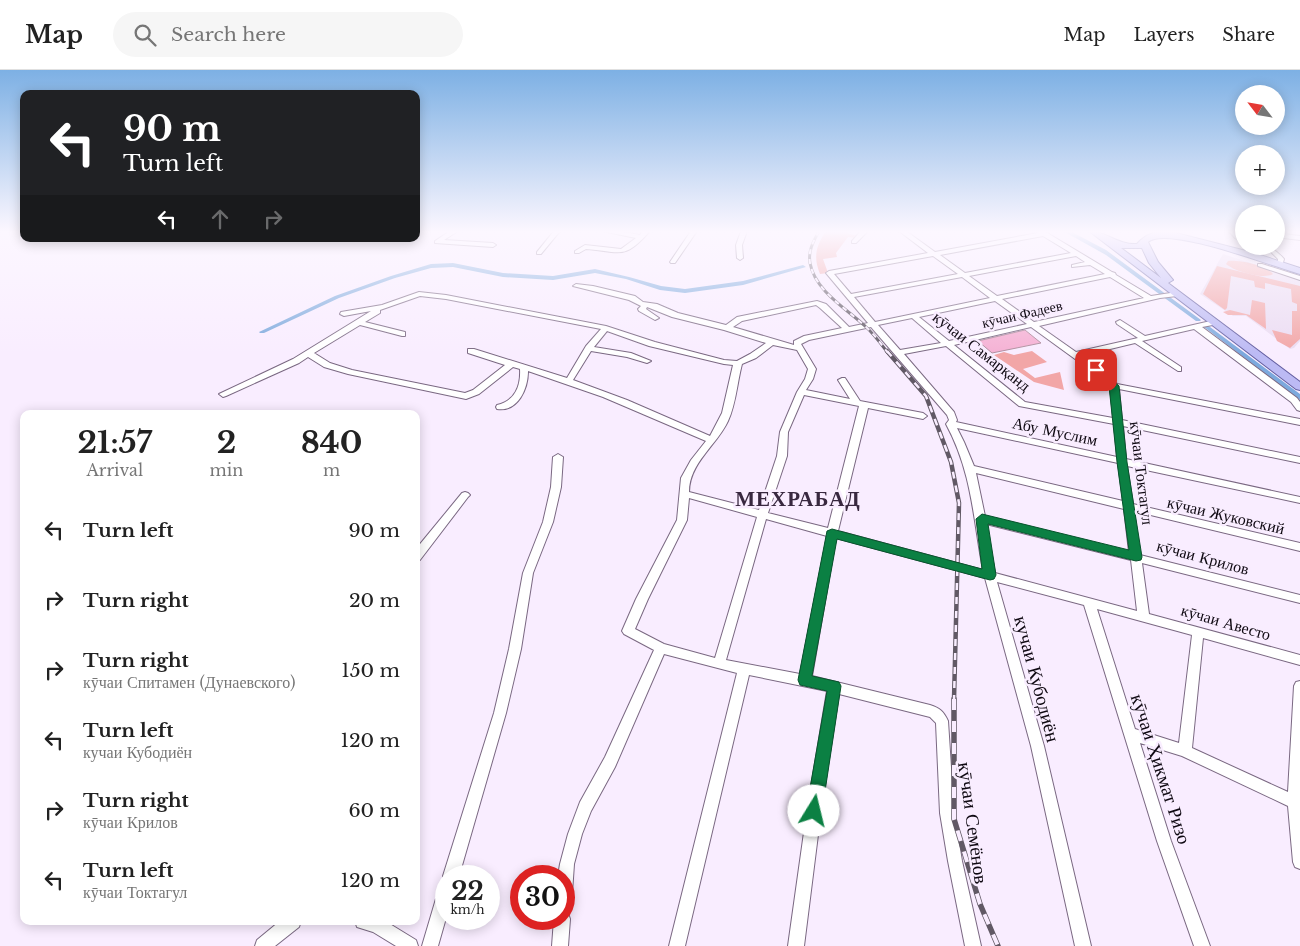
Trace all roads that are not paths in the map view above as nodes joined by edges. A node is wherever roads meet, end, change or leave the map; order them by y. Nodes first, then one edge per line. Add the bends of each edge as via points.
1 (834, 272) edge
2 (961, 272) edge
3 (976, 272) edge
4 (1109, 272) edge
5 (1145, 272) edge
6 (1160, 272) edge
7 (1285, 272) edge
8 (964, 274) junction
9 (1113, 274) junction
10 (1300, 278) edge
11 (576, 286) dead end
12 (1173, 295) junction
13 (849, 296) junction
14 (996, 299) junction
15 (1151, 299) junction
16 (645, 305) junction
17 (384, 307) junction
18 (344, 314) dead end
19 (912, 315) junction
20 (655, 318) dead end
21 (358, 322) junction
22 (1120, 322) dead end
23 (1215, 322) junction
24 (873, 325) junction
25 (1032, 325) junction
26 (1195, 326) junction
27 (606, 328) junction
28 (727, 328) junction
29 (848, 330) junction
30 (402, 334) dead end
31 (1139, 339) junction
32 (772, 342) junction
33 (947, 344) junction
34 (589, 348) junction
35 (798, 348) junction
36 (470, 351) dead end
37 (308, 353) junction
38 (898, 353) junction
39 (1074, 355) junction
40 (648, 361) dead end
41 (738, 363) junction
42 (510, 365) junction
43 (524, 368) junction
44 (1178, 369) dead end
45 (1300, 376) edge
46 (842, 380) dead end
47 (569, 381) junction
48 (1114, 386) junction
49 (1300, 388) edge
50 (801, 392) junction
51 (223, 394) dead end
52 (861, 404) junction
53 (500, 407) dead end
54 (1300, 408) edge
55 (923, 416) dead end
56 (1119, 422) junction
57 (1300, 422) edge
58 (950, 424) junction
59 (712, 440) junction
60 (558, 457) dead end
61 (1300, 460) edge
62 (1122, 462) junction
63 (971, 469) junction
64 (685, 494) junction
65 (465, 495) dead end
66 (1300, 500) edge
67 (1129, 508) junction
68 (762, 516) junction
69 (982, 519) junction
70 (832, 534) junction
71 (1300, 547) edge
72 (420, 552) edge
73 (1136, 557) junction
74 (990, 575) junction
75 (1300, 599) edge
76 (1089, 602) junction
77 (1144, 616) junction
78 (1198, 631) junction
79 (661, 648) junction
80 (1300, 660) edge
81 (719, 664) junction
82 (744, 669) junction
83 (805, 680) junction
84 (834, 686) junction
85 (1300, 686) edge
86 (1129, 733) junction
87 (1185, 751) junction
88 (1295, 802) junction
89 (1300, 862) edge
90 (454, 865) edge
91 (567, 865) edge
92 (288, 925) edge
93 (376, 925) edge
94 (435, 929) edge
95 (561, 930) edge
96 (263, 946) edge
97 (410, 946) edge
98 (430, 946) edge
99 (560, 946) edge
100 (677, 946) edge
101 (796, 946) edge
102 (973, 946) edge
103 (1083, 946) edge
104 (1202, 946) edge

1 - 13 street, кучаи Кубодиён via 829,275
2 - 8 street
3 - 8 street
4 - 9 street
5 - 12 main road
6 - 45 main road
7 - 10 street
8 - 13 street
8 - 14 street
9 - 14 street
9 - 15 street
11 - 16 street via 627,297
12 - 15 street, кӯчаи Фадеев
12 - 23 main road
13 - 24 street, кучаи Кубодиён
14 - 19 street
14 - 25 street
15 - 25 street, кӯчаи Фадеев
16 - 20 street via 642,309
16 - 28 street via 682,318
17 - 18 street
17 - 21 street
17 - 27 street via 419,294 431,295
19 - 24 street
19 - 33 street, кӯчаи Самарқанд
21 - 30 street
21 - 37 street
22 - 31 street
23 - 26 street
23 - 49 main road
24 - 29 street
24 - 38 street, кучаи Кубодиён
25 - 33 street, кӯчаи Фадеев
25 - 39 street
26 - 31 street
26 - 54 street via 1280,389
27 - 34 street
27 - 41 street via 652,344
28 - 29 street via 740,319 817,303
28 - 32 street
29 - 35 street via 801,339 797,343
31 - 39 street
31 - 44 street
32 - 35 street
32 - 41 street
33 - 38 street, кӯчаи Фадеев
33 - 56 street, кӯчаи Самарқанд via 1022,404
34 - 40 street
34 - 47 street
35 - 50 street via 812,370
36 - 42 street
37 - 42 street via 327,365 350,372 466,396
37 - 51 street via 271,374
38 - 58 street, кучаи Кубодиён via 951,414 953,420
39 - 48 street
41 - 59 street via 724,418
42 - 43 street
43 - 47 street
43 - 53 street via 525,378 514,403 506,408
46 - 52 street
47 - 59 street
48 - 56 street, кӯчаи Токтагул
48 - 57 street
50 - 52 street
50 - 68 street via 784,432 782,456
52 - 55 street
52 - 70 street
56 - 61 street, кӯчаи Самарқанд
56 - 62 street, кӯчаи Токтагул
58 - 62 street, Абу Муслим
58 - 63 street, кучаи Кубодиён via 962,442
59 - 64 street via 686,476
60 - 90 street via 556,487 548,522 528,573 500,713
62 - 66 street, Абу Муслим
62 - 67 street, кӯчаи Токтагул
63 - 67 street, кӯчаи Жуковский
63 - 69 street, кучаи Кубодиён
64 - 68 street, кӯчаи Авесто
64 - 79 street via 682,520 628,631
65 - 72 street
67 - 71 street, кӯчаи Жуковский
67 - 73 street, кӯчаи Токтагул
68 - 70 street, кӯчаи Авесто
68 - 81 street
69 - 73 street, кӯчаи Крилов
69 - 74 street, кучаи Кубодиён
70 - 74 street, кӯчаи Авесто
70 - 83 street
73 - 75 street, кӯчаи Крилов
73 - 77 street, кӯчаи Токтагул
74 - 76 street, кӯчаи Авесто
74 - 103 street, кучаи Кубодиён via 1030,720
76 - 77 street, кӯчаи Авесто
76 - 86 street, кӯчаи Ҳикмат Ризо
77 - 78 street, кӯчаи Авесто
78 - 80 street, кӯчаи Авесто
78 - 87 street
79 - 81 street
79 - 91 street via 614,754 586,807
81 - 82 street
82 - 83 street
82 - 100 street
83 - 84 street
84 - 101 street
84 - 102 street, кӯчаи Семёнов via 930,711 942,721 947,813
85 - 88 street
86 - 87 street
86 - 104 street, кӯчаи Ҳикмат Ризо
87 - 88 street
88 - 89 street
92 - 96 street
93 - 97 street
94 - 98 street
95 - 99 street

